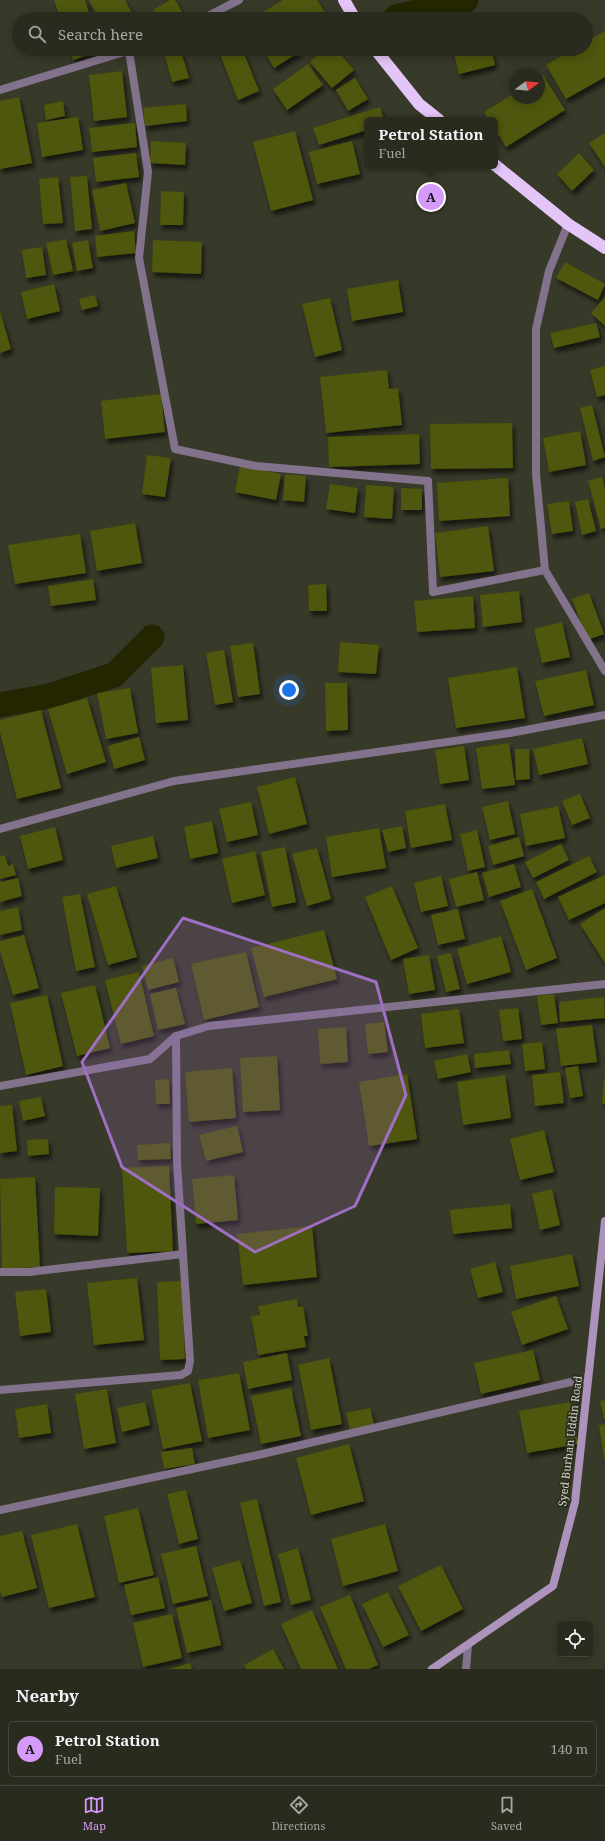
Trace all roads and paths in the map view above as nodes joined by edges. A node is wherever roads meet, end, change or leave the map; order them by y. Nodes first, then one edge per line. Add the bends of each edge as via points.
1 (239, 0) edge
2 (344, 0) edge
3 (216, 12) edge
4 (352, 12) edge
5 (112, 56) edge
6 (133, 56) edge
7 (381, 56) edge
8 (0, 90) edge
9 (435, 117) edge
10 (498, 167) edge
11 (568, 224) junction
12 (605, 248) edge
13 (545, 570) junction
14 (605, 671) edge
15 (605, 715) edge
16 (0, 829) edge
17 (605, 984) edge
18 (176, 1036) junction
19 (0, 1086) edge
20 (605, 1221) edge
21 (183, 1254) junction
22 (0, 1272) edge
23 (588, 1378) junction
24 (0, 1390) edge
25 (0, 1510) edge
26 (468, 1645) junction
27 (432, 1669) edge
28 (466, 1669) edge

1 - 3 street
2 - 4 highway
5 - 8 street
6 - 13 street via 148,172 140,258 175,449 256,466 428,481 433,592
7 - 9 highway via 419,104
10 - 11 highway
11 - 12 highway
11 - 13 street via 549,271 536,329 536,474
13 - 14 street
15 - 16 street via 510,733 174,781
17 - 18 street via 209,1026
18 - 19 street via 150,1059
18 - 21 street via 177,1162
20 - 23 street, Syed Burhan Uddin Road
21 - 22 street via 29,1272
21 - 24 street via 190,1361 188,1371 181,1375
23 - 25 street via 258,1455
23 - 26 street, Syed Burhan Uddin Road via 576,1502 553,1586
26 - 27 street, Syed Burhan Uddin Road
26 - 28 street

